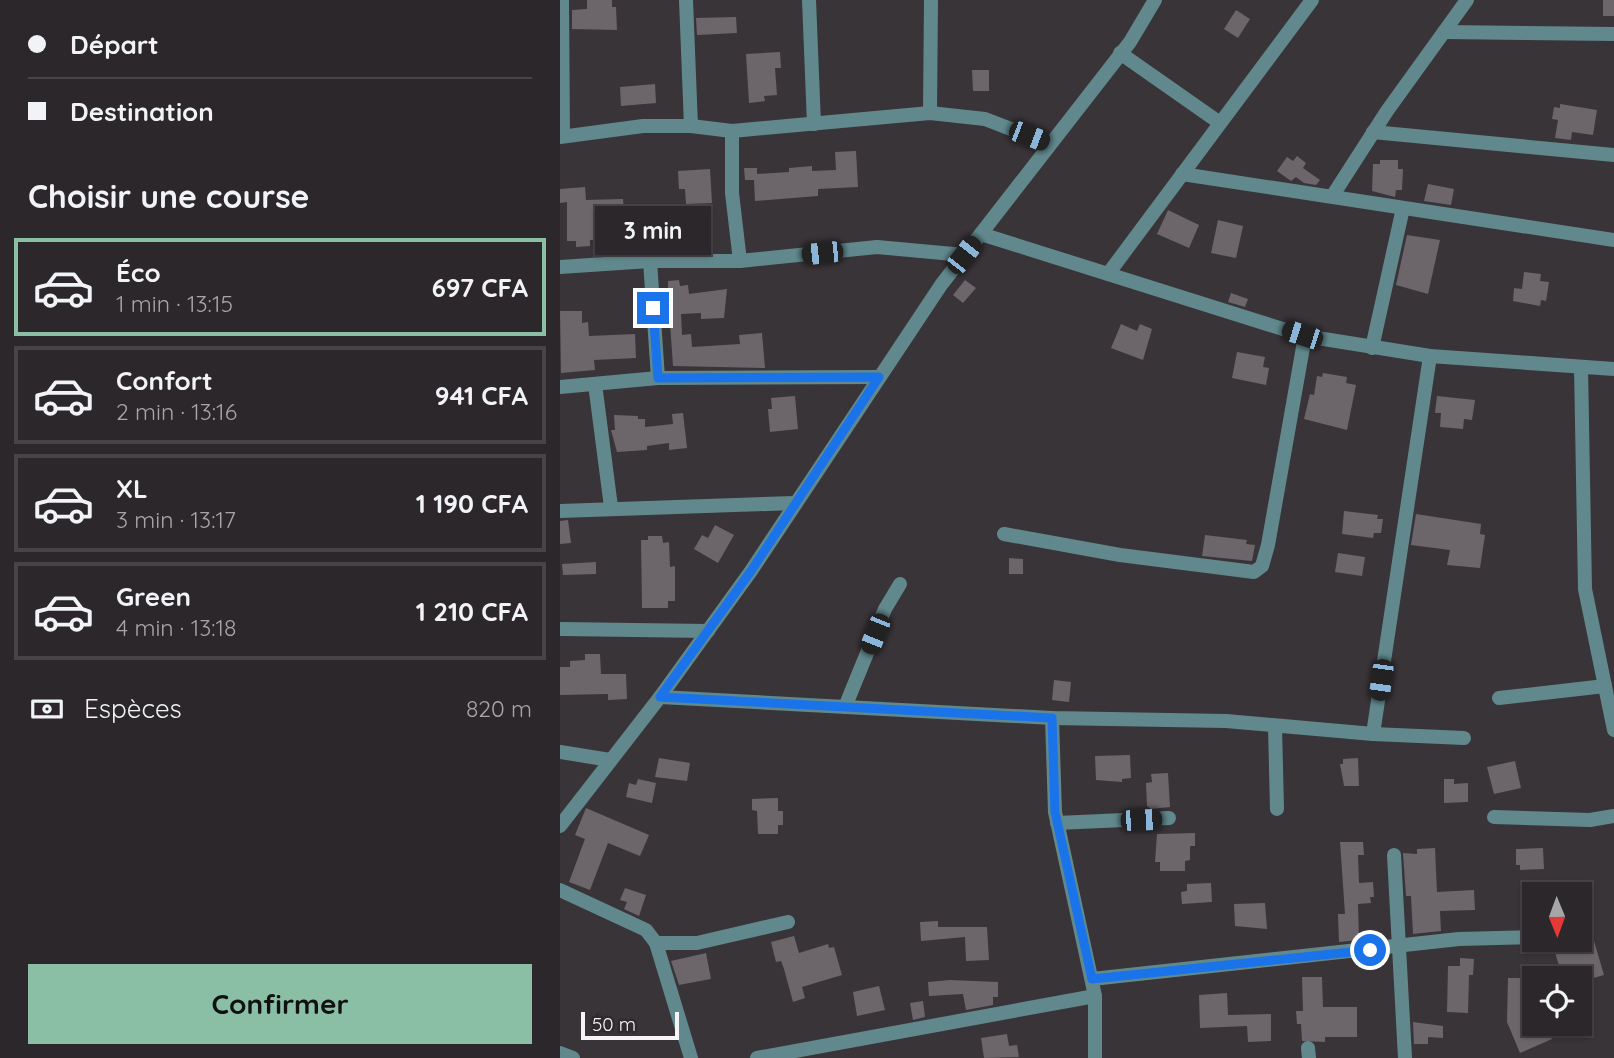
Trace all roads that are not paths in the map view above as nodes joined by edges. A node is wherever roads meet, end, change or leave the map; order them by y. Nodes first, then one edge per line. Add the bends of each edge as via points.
1 (562, 0) edge
2 (686, 0) edge
3 (809, 0) edge
4 (931, 0) edge
5 (1155, 0) edge
6 (1312, 0) edge
7 (1467, 0) edge
8 (1444, 32) junction
9 (1614, 34) edge
10 (1120, 54) junction
11 (930, 113) junction
12 (1220, 123) junction
13 (814, 124) junction
14 (691, 126) junction
15 (732, 131) junction
16 (1373, 132) junction
17 (561, 136) edge
18 (1050, 144) junction
19 (1614, 155) edge
20 (1182, 174) junction
21 (1333, 195) junction
22 (1403, 208) junction
23 (981, 234) junction
24 (1614, 240) edge
25 (964, 255) junction
26 (650, 261) junction
27 (740, 261) junction
28 (560, 267) edge
29 (1108, 274) junction
30 (1305, 336) junction
31 (1372, 348) junction
32 (1430, 356) junction
33 (1581, 366) junction
34 (1614, 369) edge
35 (879, 377) junction
36 (658, 378) junction
37 (595, 384) junction
38 (560, 387) edge
39 (795, 503) junction
40 (611, 507) junction
41 (560, 511) edge
42 (1004, 534) dead end
43 (900, 584) dead end
44 (560, 629) edge
45 (708, 631) junction
46 (1605, 686) junction
47 (660, 697) junction
48 (1499, 698) dead end
49 (845, 707) junction
50 (1052, 718) junction
51 (1275, 726) junction
52 (1614, 730) edge
53 (1373, 734) junction
54 (1464, 738) dead end
55 (560, 752) edge
56 (610, 761) junction
57 (1278, 809) dead end
58 (1614, 816) edge
59 (1494, 817) dead end
60 (1169, 818) dead end
61 (1057, 823) junction
62 (560, 826) edge
63 (1394, 855) dead end
64 (560, 890) edge
65 (788, 922) dead end
66 (1522, 937) edge
67 (656, 943) junction
68 (1398, 948) junction
69 (1092, 979) junction
70 (1095, 996) junction
71 (560, 1053) edge
72 (573, 1058) edge
73 (691, 1058) edge
74 (757, 1058) edge
75 (1095, 1058) edge
76 (1405, 1058) edge

1 - 17 street
2 - 14 street
3 - 13 street
4 - 11 street
5 - 10 street
6 - 12 street
7 - 8 street
8 - 9 street
8 - 16 street
10 - 12 street
10 - 18 street
11 - 13 street
11 - 18 street via 985,119
12 - 20 street
13 - 15 street
14 - 15 street
14 - 17 street via 643,126
15 - 27 street via 732,193
16 - 19 street
16 - 21 street
18 - 23 street
20 - 21 street
20 - 29 street
21 - 22 street
22 - 24 street
22 - 31 street
23 - 25 street
23 - 29 street
25 - 27 street via 877,247
25 - 35 street
26 - 27 street
26 - 28 street
26 - 36 street
29 - 30 street
30 - 31 street
30 - 42 street via 1268,545 1262,566 1254,572
31 - 32 street
32 - 33 street
32 - 53 street
33 - 34 street
33 - 46 street via 1585,589
35 - 36 street
35 - 39 street
36 - 37 street
37 - 38 street
37 - 40 street
39 - 40 street
39 - 45 street
40 - 41 street
43 - 49 street
44 - 45 street
45 - 47 street
46 - 48 street
46 - 52 street
47 - 49 street
47 - 56 street
49 - 50 street
50 - 51 street
50 - 61 street
51 - 53 street
51 - 57 street
53 - 54 street
55 - 56 street
56 - 62 street
58 - 59 street via 1590,820
60 - 61 street
61 - 69 street
63 - 68 street
64 - 67 street via 646,930
65 - 67 street via 697,943
66 - 68 street via 1459,939
67 - 73 street
68 - 69 street
68 - 76 street
69 - 70 street
70 - 74 street
70 - 75 street
71 - 72 street

